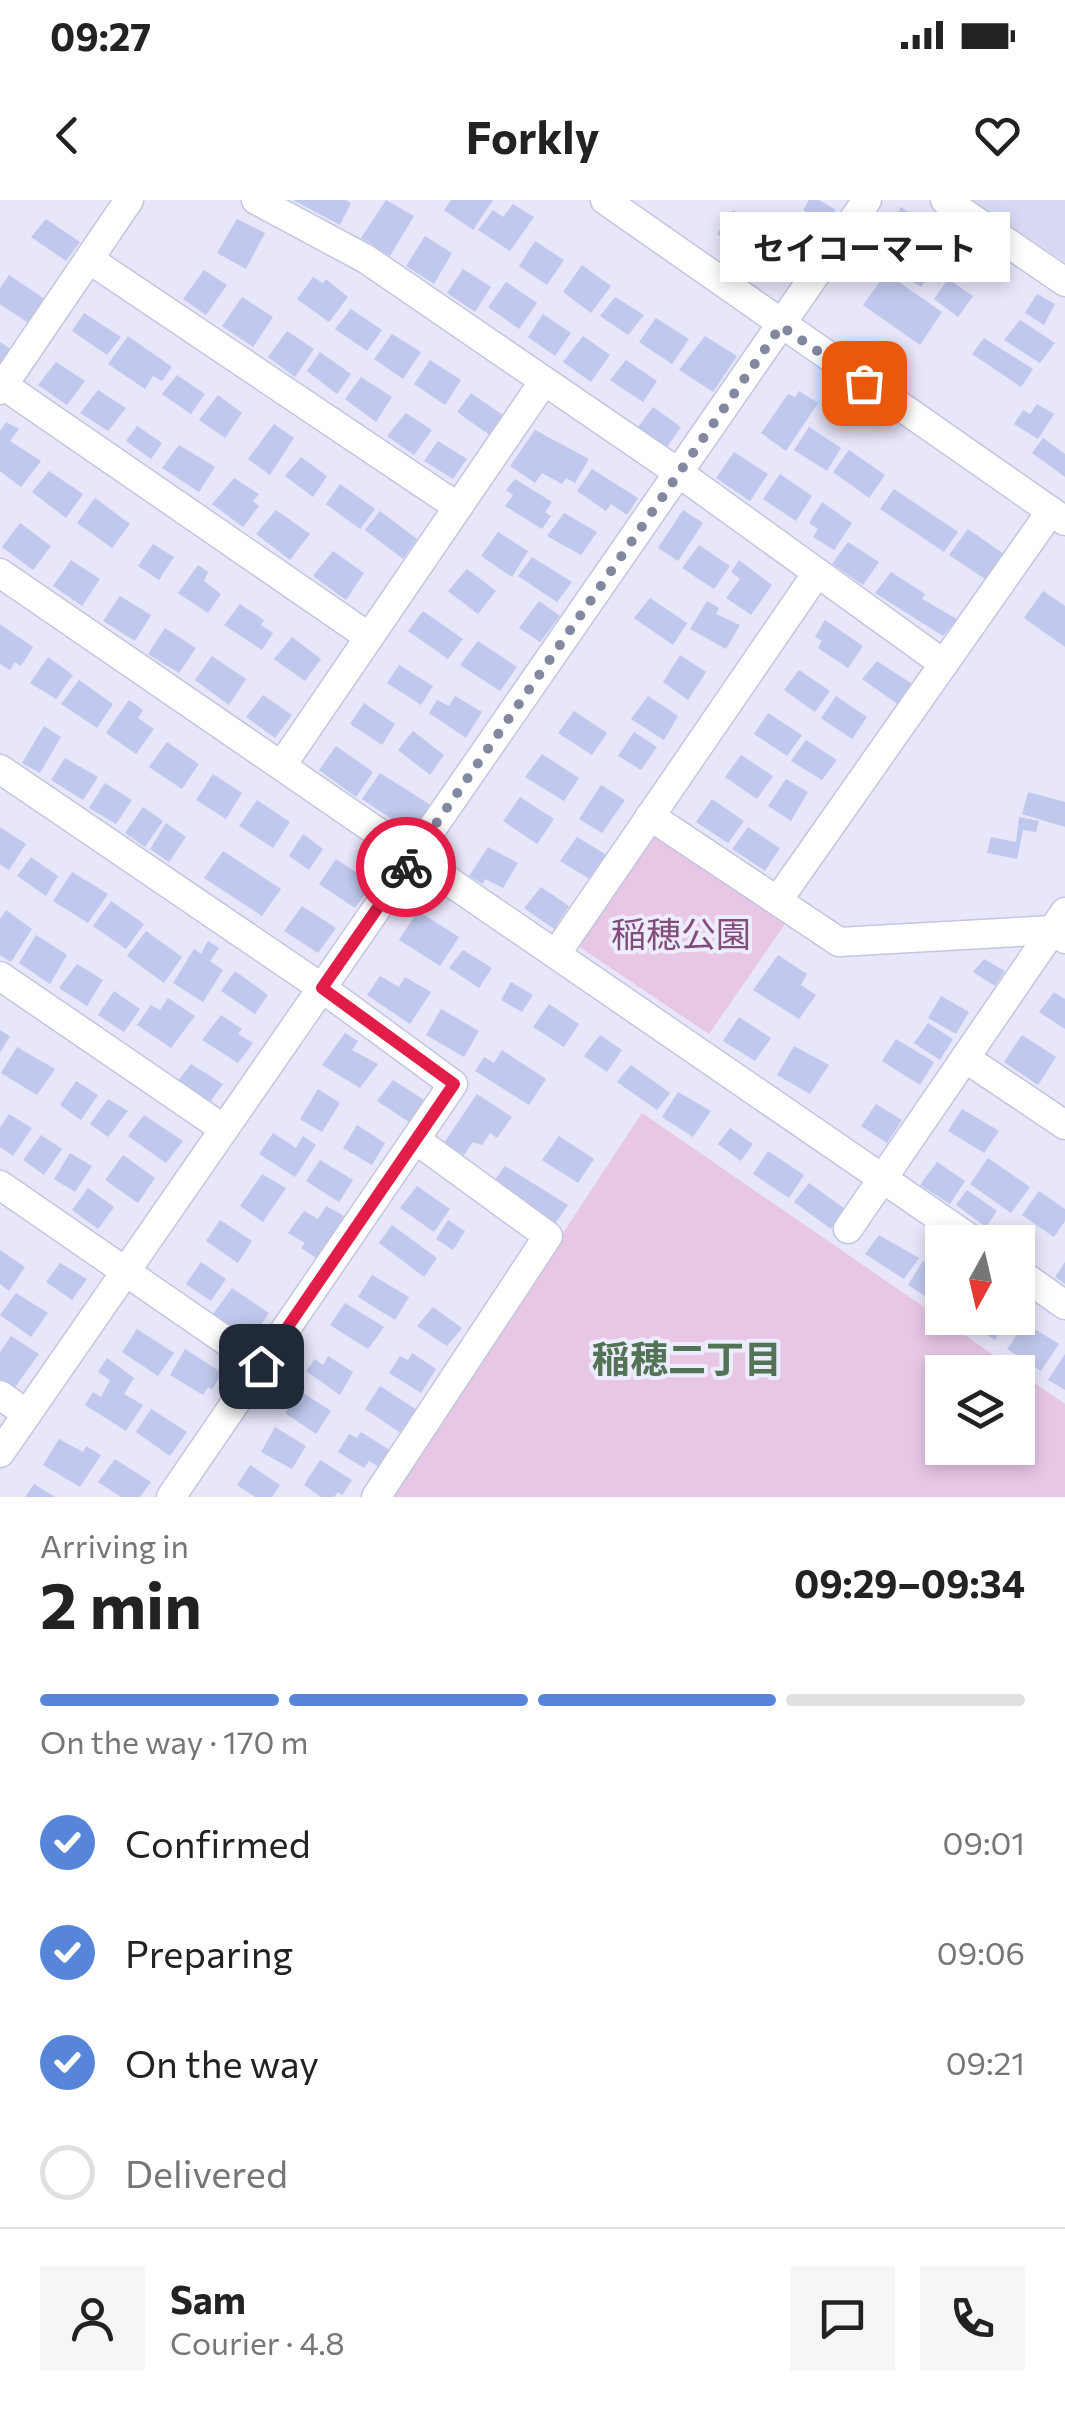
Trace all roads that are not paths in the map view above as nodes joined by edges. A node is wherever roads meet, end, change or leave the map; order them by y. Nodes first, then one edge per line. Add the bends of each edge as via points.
1 (129, 200) edge
2 (256, 200) edge
3 (605, 200) edge
4 (867, 200) edge
5 (945, 200) edge
6 (90, 260) junction
7 (1065, 282) edge
8 (781, 326) junction
9 (544, 381) junction
10 (2, 388) edge
11 (678, 473) junction
12 (458, 506) junction
13 (1058, 516) edge
14 (817, 572) junction
15 (0, 573) edge
16 (369, 637) junction
17 (944, 664) junction
18 (282, 765) junction
19 (0, 770) edge
20 (650, 816) junction
21 (414, 855) junction
22 (778, 900) junction
23 (1061, 927) edge
24 (556, 954) junction
25 (0, 976) edge
26 (322, 988) junction
27 (965, 1058) junction
28 (1065, 1126) edge
29 (224, 1129) junction
30 (416, 1140) junction
31 (882, 1178) junction
32 (0, 1185) edge
33 (950, 1225) edge
34 (848, 1229) dead end
35 (126, 1271) junction
36 (1035, 1284) edge
37 (1065, 1304) edge
38 (261, 1366) junction
39 (0, 1395) edge
40 (27, 1414) junction
41 (0, 1453) edge
42 (171, 1497) edge
43 (376, 1497) edge

1 - 6 street
2 - 9 street via 366,259
3 - 8 street
4 - 8 street
5 - 7 street
6 - 10 street
6 - 12 street
8 - 11 street
8 - 13 street
9 - 11 street
9 - 12 street
10 - 16 street
11 - 14 street
11 - 21 street
12 - 16 street
13 - 17 street
14 - 17 street
14 - 20 street
15 - 18 street
16 - 18 street
17 - 22 street
18 - 21 street
19 - 26 street
20 - 22 street
20 - 24 street
21 - 24 street
21 - 26 street
22 - 23 street via 839,942
23 - 27 street
24 - 31 street
25 - 29 street
26 - 29 street
26 - 30 street via 454,1084
27 - 28 street
27 - 31 street
29 - 35 street
30 - 38 street
30 - 43 street via 548,1236
31 - 33 street
31 - 34 street
32 - 35 street
35 - 38 street
35 - 40 street
36 - 37 street
38 - 42 street
39 - 40 street
40 - 41 street

